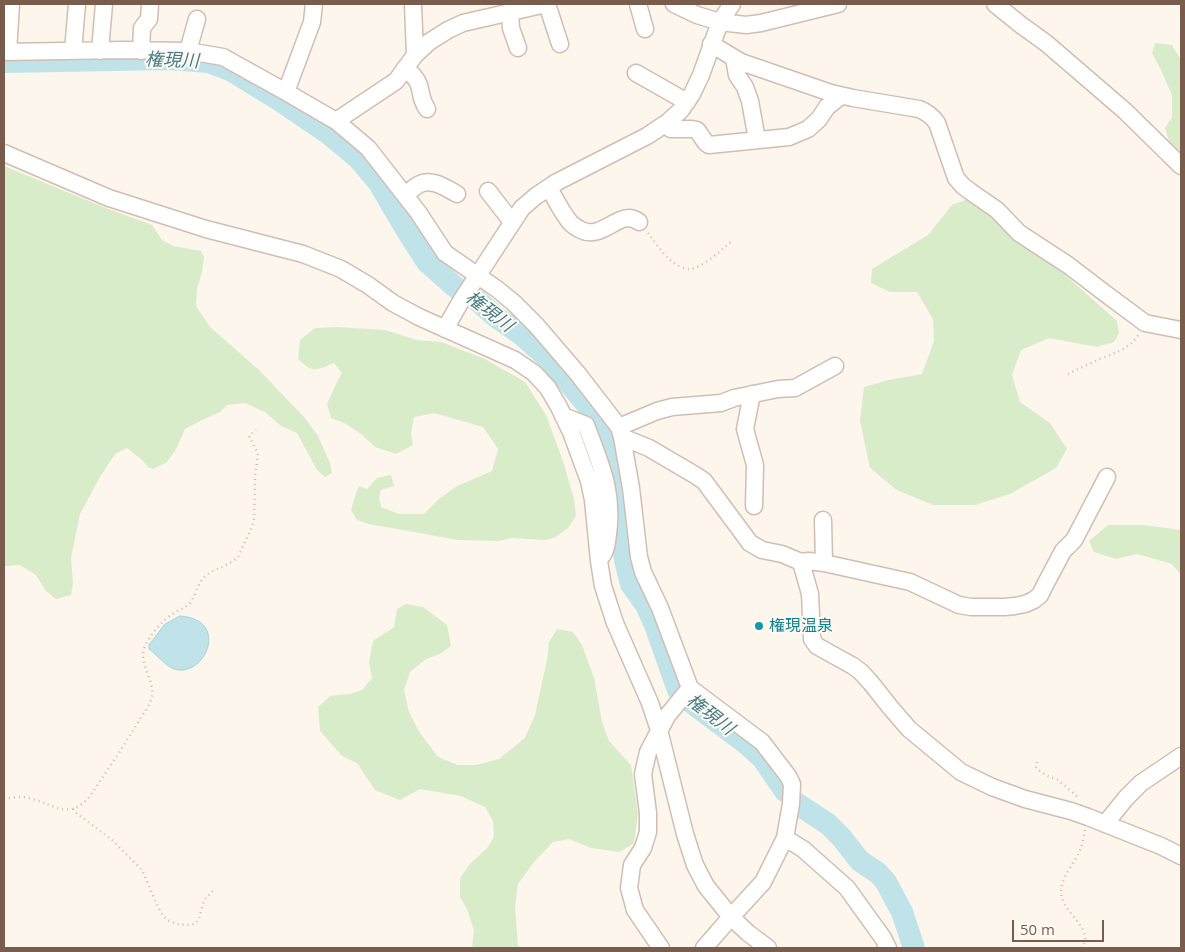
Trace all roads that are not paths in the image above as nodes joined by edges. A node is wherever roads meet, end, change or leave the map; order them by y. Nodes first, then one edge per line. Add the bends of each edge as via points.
1 (11, 4) edge
2 (77, 4) edge
3 (104, 4) edge
4 (150, 4) edge
5 (314, 4) edge
6 (413, 4) edge
7 (547, 4) edge
8 (638, 4) edge
9 (674, 4) edge
10 (732, 4) edge
11 (838, 4) edge
12 (994, 4) edge
13 (510, 12) junction
14 (197, 19) dead end
15 (720, 22) junction
16 (645, 29) dead end
17 (560, 44) dead end
18 (711, 44) junction
19 (518, 48) dead end
20 (73, 51) junction
21 (100, 51) junction
22 (141, 51) junction
23 (188, 51) junction
24 (6, 52) edge
25 (734, 58) junction
26 (410, 62) junction
27 (636, 73) dead end
28 (286, 92) junction
29 (841, 96) junction
30 (687, 102) junction
31 (427, 109) dead end
32 (336, 121) junction
33 (665, 125) junction
34 (757, 140) junction
35 (4, 153) edge
36 (1181, 166) edge
37 (454, 188) dead end
38 (548, 188) junction
39 (488, 191) dead end
40 (405, 195) junction
41 (512, 222) junction
42 (639, 222) road end
43 (475, 279) junction
44 (445, 329) junction
45 (1181, 330) edge
46 (835, 366) dead end
47 (752, 394) junction
48 (563, 416) junction
49 (621, 432) junction
50 (1107, 477) dead end
51 (620, 493) junction
52 (754, 506) dead end
53 (823, 520) dead end
54 (598, 561) junction
55 (802, 562) junction
56 (824, 563) junction
57 (686, 694) junction
58 (659, 730) junction
59 (1181, 756) edge
60 (1105, 824) junction
61 (785, 838) junction
62 (1181, 856) edge
63 (731, 917) junction
64 (661, 948) edge
65 (704, 948) edge
66 (768, 948) edge
67 (888, 948) edge

1 - 24 street
2 - 20 street
3 - 21 street
4 - 22 street via 149,20 142,28
5 - 28 street via 312,22
6 - 26 street
7 - 13 street
7 - 17 street
8 - 16 street
9 - 15 street
10 - 15 street
11 - 15 street via 761,23
12 - 36 street via 1046,43
13 - 19 street
13 - 26 street via 463,23 448,30 429,42
14 - 23 street
15 - 18 street
18 - 25 street
18 - 30 street via 701,75
20 - 21 street
20 - 24 street
21 - 22 street
22 - 23 street
23 - 28 street via 223,57
25 - 29 street
25 - 34 street via 737,75 750,101
26 - 31 street
26 - 32 street via 396,81
27 - 30 street
28 - 32 street
29 - 34 street via 808,129 789,137
29 - 45 street via 926,112 937,123 956,178 963,186 997,210 1019,233 1145,323
30 - 33 street
32 - 40 street via 368,148
33 - 34 street via 672,129 697,130 709,145
33 - 38 street
35 - 44 street via 109,198 206,229 303,254 341,269 393,303
37 - 40 street via 427,182
38 - 41 street via 522,208
38 - 42 street via 569,222 587,233 606,229 628,218
39 - 41 street
40 - 43 street via 445,253
41 - 43 street
43 - 44 street
43 - 49 street via 514,303 536,325
44 - 48 street via 515,360 534,373 548,388
46 - 47 street via 795,388
47 - 49 street via 721,403 657,411
47 - 52 street via 744,429 755,465
48 - 51 street via 586,425 608,488
48 - 54 street via 589,481
49 - 51 street
49 - 55 street via 704,481 750,543
50 - 56 street via 1040,596 1025,604 1004,607 959,605 910,582
51 - 54 street via 610,510 605,552
51 - 57 street
53 - 56 street
54 - 58 street via 615,623
55 - 56 street
55 - 60 street via 810,594 812,639 817,646 861,672 909,729 961,772 992,788
57 - 58 street
57 - 61 street via 762,742 788,776 792,784
58 - 63 street via 695,865 706,886
58 - 64 street via 648,752 643,774 648,832 644,848 632,865 629,888 635,910
59 - 60 street via 1141,783
60 - 62 street
61 - 63 street via 763,882
61 - 67 street via 803,849 847,888
63 - 65 street
63 - 66 street

